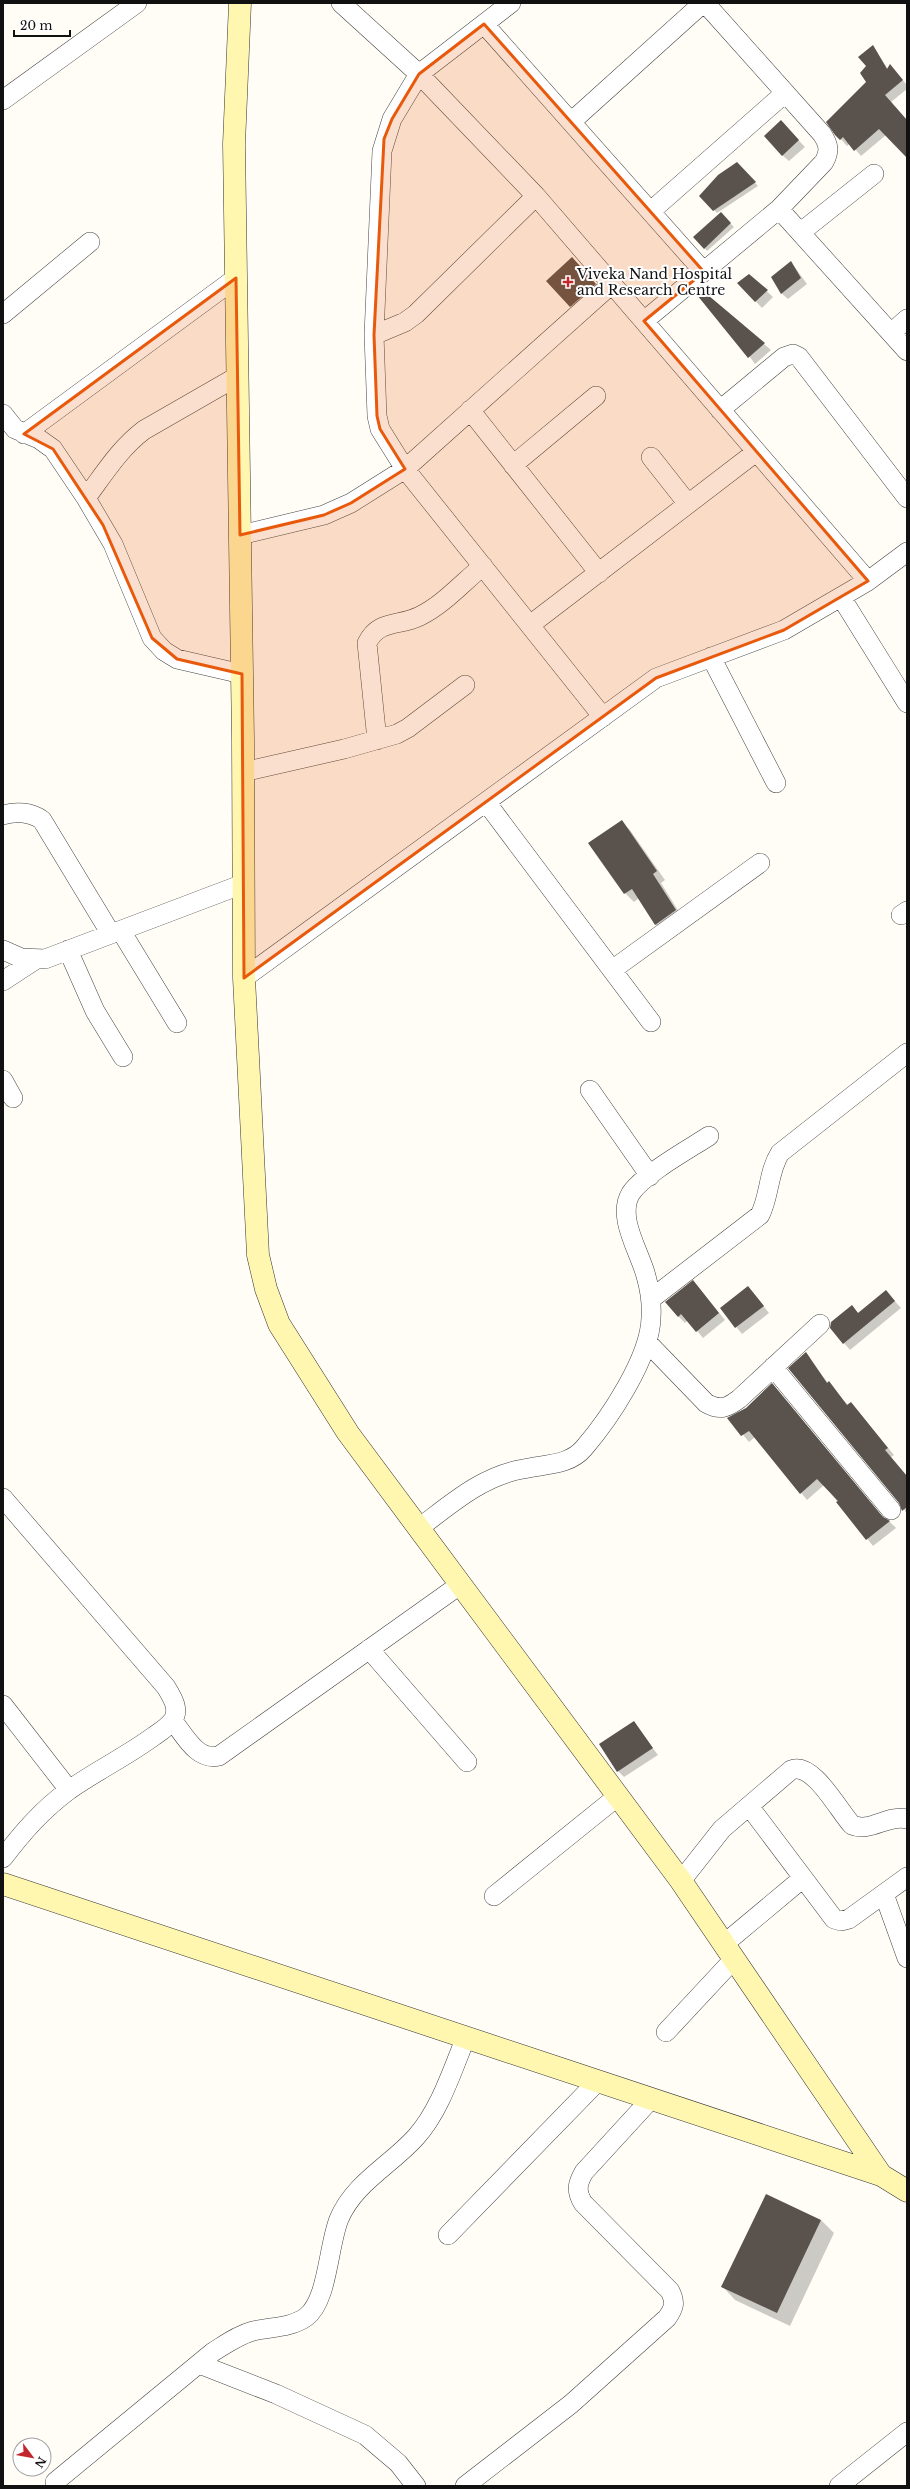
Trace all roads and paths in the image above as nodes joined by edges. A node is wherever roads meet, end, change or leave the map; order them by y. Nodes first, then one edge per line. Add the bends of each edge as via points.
1 (137, 3) edge
2 (240, 3) edge
3 (341, 3) edge
4 (510, 3) edge
5 (704, 3) edge
6 (484, 24) junction
7 (418, 74) junction
8 (785, 93) junction
9 (3, 100) edge
10 (571, 122) junction
11 (874, 174) dead end
12 (536, 196) junction
13 (779, 209) junction
14 (650, 211) junction
15 (801, 232) junction
16 (90, 242) dead end
17 (704, 272) junction
18 (236, 278) junction
19 (613, 283) junction
20 (3, 314) edge
21 (907, 319) edge
22 (644, 321) junction
23 (891, 333) junction
24 (374, 335) junction
25 (907, 351) edge
26 (238, 376) junction
27 (596, 396) dead end
28 (470, 410) junction
29 (720, 410) junction
30 (3, 414) edge
31 (24, 434) junction
32 (756, 452) junction
33 (650, 457) dead end
34 (513, 465) junction
35 (405, 469) junction
36 (86, 498) junction
37 (907, 498) edge
38 (688, 504) junction
39 (240, 535) junction
40 (907, 552) edge
41 (483, 566) junction
42 (599, 573) junction
43 (868, 581) junction
44 (841, 597) junction
45 (530, 625) junction
46 (711, 657) junction
47 (242, 674) junction
48 (465, 685) dead end
49 (907, 703) edge
50 (603, 717) junction
51 (376, 740) junction
52 (243, 772) junction
53 (776, 783) dead end
54 (486, 802) junction
55 (3, 816) edge
56 (760, 863) dead end
57 (243, 884) junction
58 (116, 932) junction
59 (3, 950) edge
60 (68, 950) junction
61 (34, 960) junction
62 (612, 970) junction
63 (244, 978) junction
64 (3, 982) edge
65 (651, 1022) dead end
66 (177, 1023) dead end
67 (907, 1053) edge
68 (123, 1057) dead end
69 (3, 1080) edge
70 (590, 1090) dead end
71 (13, 1098) dead end
72 (709, 1136) dead end
73 (650, 1176) junction
74 (650, 1299) junction
75 (820, 1324) dead end
76 (647, 1342) junction
77 (773, 1367) junction
78 (3, 1498) edge
79 (891, 1510) dead end
80 (419, 1528) junction
81 (461, 1584) junction
82 (368, 1649) junction
83 (3, 1705) edge
84 (172, 1721) junction
85 (467, 1762) dead end
86 (69, 1790) junction
87 (618, 1796) junction
88 (749, 1806) junction
89 (907, 1819) edge
90 (3, 1858) edge
91 (907, 1877) edge
92 (803, 1878) junction
93 (681, 1881) junction
94 (3, 1884) edge
95 (884, 1894) junction
96 (494, 1896) dead end
97 (729, 1952) junction
98 (907, 1958) edge
99 (666, 2032) dead end
100 (466, 2038) junction
101 (598, 2081) junction
102 (651, 2099) junction
103 (881, 2175) junction
104 (907, 2191) edge
105 (448, 2235) dead end
106 (200, 2364) junction
107 (907, 2432) edge
108 (55, 2482) dead end
109 (844, 2484) edge
110 (416, 2486) edge
111 (465, 2486) edge

1 - 9 street
2 - 18 street via 234,144
3 - 7 street
4 - 6 street
5 - 8 street
5 - 10 street
6 - 7 street
6 - 10 street
7 - 12 street
7 - 24 street via 392,119 384,139
8 - 13 street via 822,134 828,144 828,154 824,162
8 - 14 street
10 - 14 street
11 - 15 street
12 - 19 street
12 - 24 street via 416,314 405,322
13 - 15 street
13 - 17 street
14 - 17 street
15 - 23 street
16 - 20 street
17 - 22 street
18 - 26 street
18 - 31 street
19 - 22 street
19 - 28 street
21 - 23 street
22 - 29 street
23 - 25 street
24 - 35 street via 377,416 380,429
26 - 36 street via 130,440
26 - 39 street
27 - 34 street
28 - 34 street
28 - 35 street
29 - 32 street
29 - 37 street via 784,357 793,354 800,356
30 - 31 street via 15,429
31 - 36 street via 39,439 53,449
32 - 38 street
32 - 43 street
33 - 38 street
34 - 42 street
35 - 39 street via 351,503 324,515
35 - 41 street
36 - 47 street via 113,544 152,638 164,651 177,659
38 - 42 street
39 - 47 street
40 - 43 street
41 - 45 street
41 - 51 street via 420,616 373,632 367,643
42 - 45 street
43 - 44 street
44 - 46 street via 784,630
44 - 49 street
45 - 50 street
46 - 50 street via 656,678
46 - 53 street
47 - 52 street
48 - 51 street via 408,728
50 - 54 street
51 - 52 street
52 - 57 street
54 - 62 street
54 - 63 street
55 - 58 street via 23,813 42,820
56 - 62 street
57 - 58 street
57 - 63 street
58 - 60 street
58 - 66 street
59 - 61 street via 21,958
60 - 61 street via 45,959
60 - 68 street via 99,1019
61 - 64 street
62 - 65 street
63 - 80 street via 258,1255 266,1289 278,1324 348,1433
67 - 74 street via 780,1153 775,1161 765,1205 760,1214
69 - 71 street
70 - 73 street
72 - 73 street
73 - 74 street via 631,1193 626,1206 627,1220 646,1276
74 - 76 street via 651,1320
75 - 77 street
76 - 77 street via 706,1403 716,1409 728,1407
76 - 80 street via 624,1393 583,1450 573,1458 503,1473 490,1479 473,1488
77 - 79 street
78 - 84 street via 166,1687 175,1703 176,1713
80 - 81 street
81 - 82 street
81 - 87 street
82 - 84 street via 219,1756 210,1758 202,1755
82 - 85 street
83 - 86 street
84 - 86 street via 140,1747
86 - 90 street via 41,1812
87 - 93 street
87 - 96 street
88 - 89 street via 791,1770 797,1768 804,1769 816,1778 852,1825 859,1828 890,1820
88 - 92 street
88 - 93 street via 722,1829
91 - 95 street
92 - 95 street via 834,1919 841,1921 848,1919
92 - 97 street
93 - 97 street
94 - 100 street
95 - 98 street
97 - 99 street
97 - 103 street
100 - 101 street
100 - 106 street via 428,2121 415,2138 360,2188 339,2218 328,2254 322,2291 316,2306 305,2318 290,2324 252,2331 234,2339
101 - 102 street
101 - 105 street
102 - 103 street
102 - 111 street via 584,2172 578,2183 577,2194 670,2291 675,2300 674,2308 667,2318 597,2382
103 - 104 street
106 - 108 street
106 - 110 street via 276,2394 365,2435 398,2463
107 - 109 street

